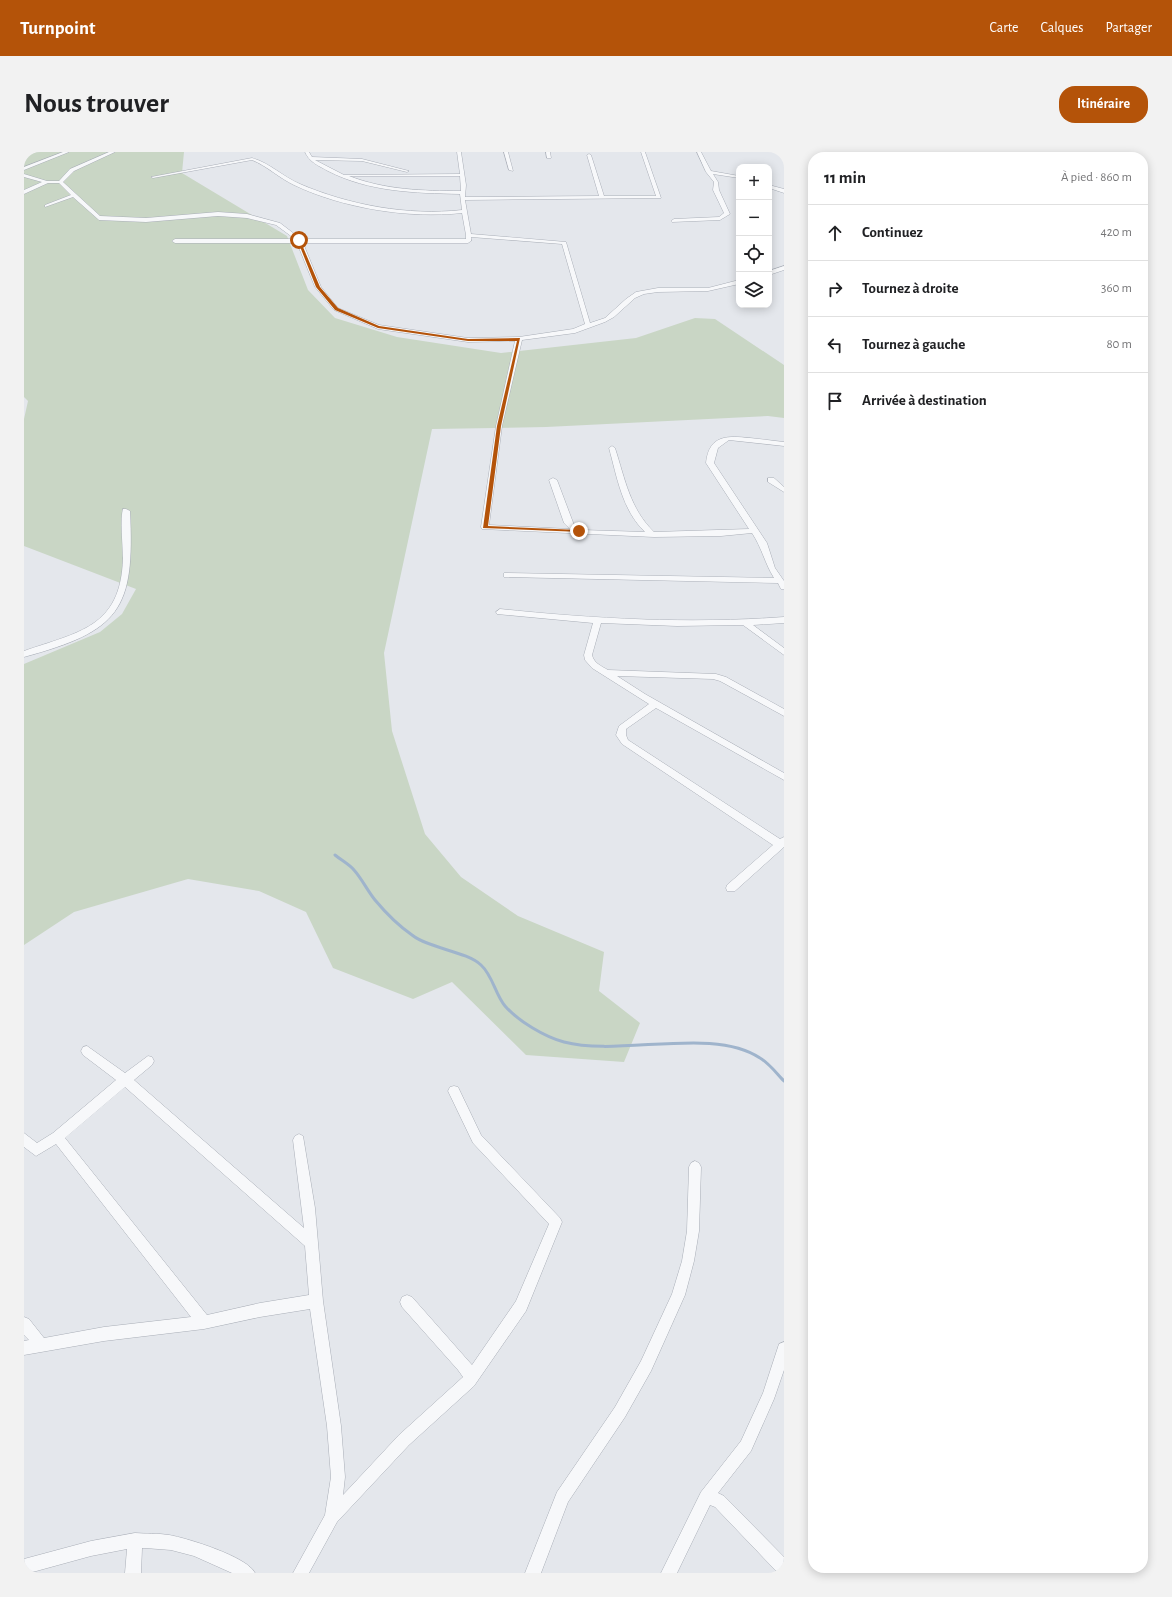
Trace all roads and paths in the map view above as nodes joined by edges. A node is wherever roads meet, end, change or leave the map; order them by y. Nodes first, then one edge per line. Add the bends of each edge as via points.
1 (67, 152) edge
2 (113, 152) edge
3 (248, 152) edge
4 (307, 152) edge
5 (459, 152) edge
6 (506, 152) edge
7 (643, 152) edge
8 (699, 152) edge
9 (590, 155) dead end
10 (310, 158) junction
11 (249, 159) junction
12 (24, 169) edge
13 (511, 170) dead end
14 (708, 172) junction
15 (24, 175) edge
16 (338, 175) junction
17 (424, 175) junction
18 (462, 175) junction
19 (153, 177) dead end
20 (736, 177) edge
21 (47, 182) junction
22 (60, 182) junction
23 (772, 187) edge
24 (784, 191) edge
25 (24, 192) edge
26 (74, 194) junction
27 (462, 196) junction
28 (602, 198) junction
29 (47, 206) dead end
30 (464, 211) junction
31 (674, 221) dead end
32 (469, 235) junction
33 (299, 240) junction
34 (175, 241) dead end
35 (784, 268) edge
36 (772, 272) edge
37 (736, 283) edge
38 (588, 325) junction
39 (519, 339) junction
40 (784, 444) edge
41 (612, 448) dead end
42 (553, 480) dead end
43 (771, 480) dead end
44 (784, 490) edge
45 (126, 511) dead end
46 (579, 531) junction
47 (754, 531) junction
48 (651, 534) junction
49 (507, 575) dead end
50 (782, 584) edge
51 (500, 612) dead end
52 (784, 620) edge
53 (597, 622) junction
54 (746, 623) junction
55 (784, 652) edge
56 (24, 654) edge
57 (606, 673) junction
58 (655, 704) junction
59 (784, 713) edge
60 (784, 777) edge
61 (782, 843) edge
62 (731, 888) dead end
63 (87, 1051) dead end
64 (148, 1061) dead end
65 (125, 1080) junction
66 (454, 1091) dead end
67 (57, 1137) junction
68 (24, 1139) edge
69 (299, 1140) dead end
70 (695, 1167) dead end
71 (312, 1243) junction
72 (316, 1301) junction
73 (408, 1302) dead end
74 (204, 1322) junction
75 (24, 1324) edge
76 (41, 1345) junction
77 (24, 1348) edge
78 (784, 1349) edge
79 (469, 1381) junction
80 (706, 1497) junction
81 (332, 1517) junction
82 (135, 1541) junction
83 (24, 1567) edge
84 (784, 1568) edge
85 (134, 1573) edge
86 (247, 1573) edge
87 (301, 1573) edge
88 (533, 1573) edge
89 (669, 1573) edge

1 - 12 street
2 - 22 street via 72,170
3 - 11 street
4 - 10 street
5 - 18 street
6 - 13 street
7 - 28 street via 659,197
8 - 14 street
9 - 28 street
10 - 16 street
10 - 17 street via 362,160
11 - 19 street
11 - 30 street via 260,162 288,181 330,198 409,212
14 - 20 street
14 - 31 street via 716,182 716,190 727,214
15 - 21 street
16 - 17 street
16 - 27 street via 385,188
17 - 18 street
18 - 27 street
21 - 22 street
21 - 25 street
22 - 26 street
23 - 24 street
26 - 29 street
26 - 33 street via 99,218 146,220 218,214 247,216 278,224
27 - 28 street
27 - 30 street
30 - 32 street
32 - 33 street via 468,241
32 - 38 street via 564,243
33 - 34 street
33 - 39 street via 318,287 336,309 378,327 468,340
35 - 36 street
37 - 38 street via 703,290 683,288 636,294 607,319
38 - 39 street via 575,331
39 - 46 street via 499,426 485,528
40 - 47 street via 729,438 720,442 710,455 710,463 714,470
41 - 48 street via 631,509
42 - 46 street via 568,523
43 - 44 street
45 - 56 street via 128,565 118,600 100,623 88,631
46 - 48 street
47 - 48 street
47 - 50 street via 762,543 771,568
49 - 50 street
51 - 53 street
52 - 54 street
53 - 54 street
53 - 57 street via 588,655 589,660
54 - 55 street
57 - 58 street
57 - 59 street via 713,676 729,682
58 - 60 street
58 - 61 street via 622,728 621,735 626,742
61 - 62 street
63 - 65 street
64 - 65 street
65 - 67 street
65 - 71 street
66 - 79 street via 477,1139 556,1222 521,1306
67 - 68 street via 36,1150
67 - 74 street
69 - 71 street
70 - 88 street via 693,1231 678,1295 646,1366 620,1412 562,1497
71 - 72 street
72 - 74 street
72 - 81 street via 334,1426 338,1477
73 - 79 street via 463,1365 470,1375
74 - 76 street via 104,1334
75 - 76 street
76 - 77 street
78 - 80 street via 769,1394 746,1446
79 - 81 street via 404,1440
80 - 84 street via 719,1501
80 - 89 street
81 - 87 street
82 - 83 street via 103,1546
82 - 85 street
82 - 86 street via 159,1541 197,1550 228,1562

